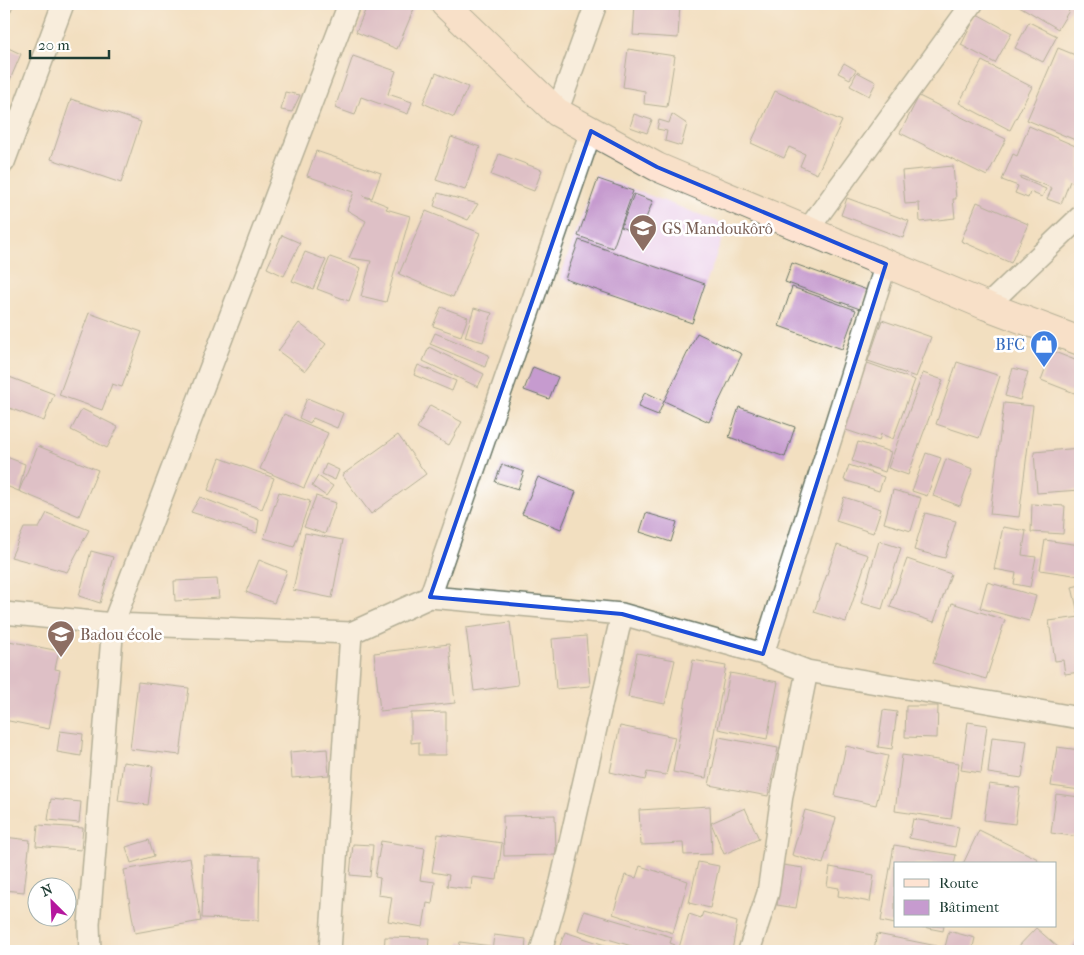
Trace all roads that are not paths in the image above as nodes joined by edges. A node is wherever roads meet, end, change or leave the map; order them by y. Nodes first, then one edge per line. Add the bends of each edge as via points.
1 (63, 4) edge
2 (349, 4) edge
3 (444, 4) edge
4 (596, 4) edge
5 (972, 4) edge
6 (557, 112) junction
7 (591, 131) junction
8 (4, 162) edge
9 (1080, 217) edge
10 (807, 230) junction
11 (886, 264) junction
12 (987, 306) junction
13 (1080, 342) edge
14 (430, 597) junction
15 (4, 613) edge
16 (622, 614) junction
17 (113, 624) junction
18 (351, 633) junction
19 (763, 654) junction
20 (808, 671) junction
21 (1080, 718) edge
22 (90, 951) edge
23 (330, 951) edge
24 (541, 951) edge
25 (749, 951) edge

1 - 8 street
2 - 17 street
3 - 6 street
4 - 6 street
5 - 10 street
6 - 7 street
7 - 10 street via 658,167
7 - 14 street
9 - 12 street
10 - 11 street
11 - 12 street
11 - 19 street
12 - 13 street
14 - 16 street
14 - 18 street
15 - 17 street
16 - 19 street
16 - 24 street via 561,882
17 - 18 street
17 - 22 street via 89,924
18 - 23 street
19 - 20 street
20 - 21 street
20 - 25 street via 782,795 768,893

